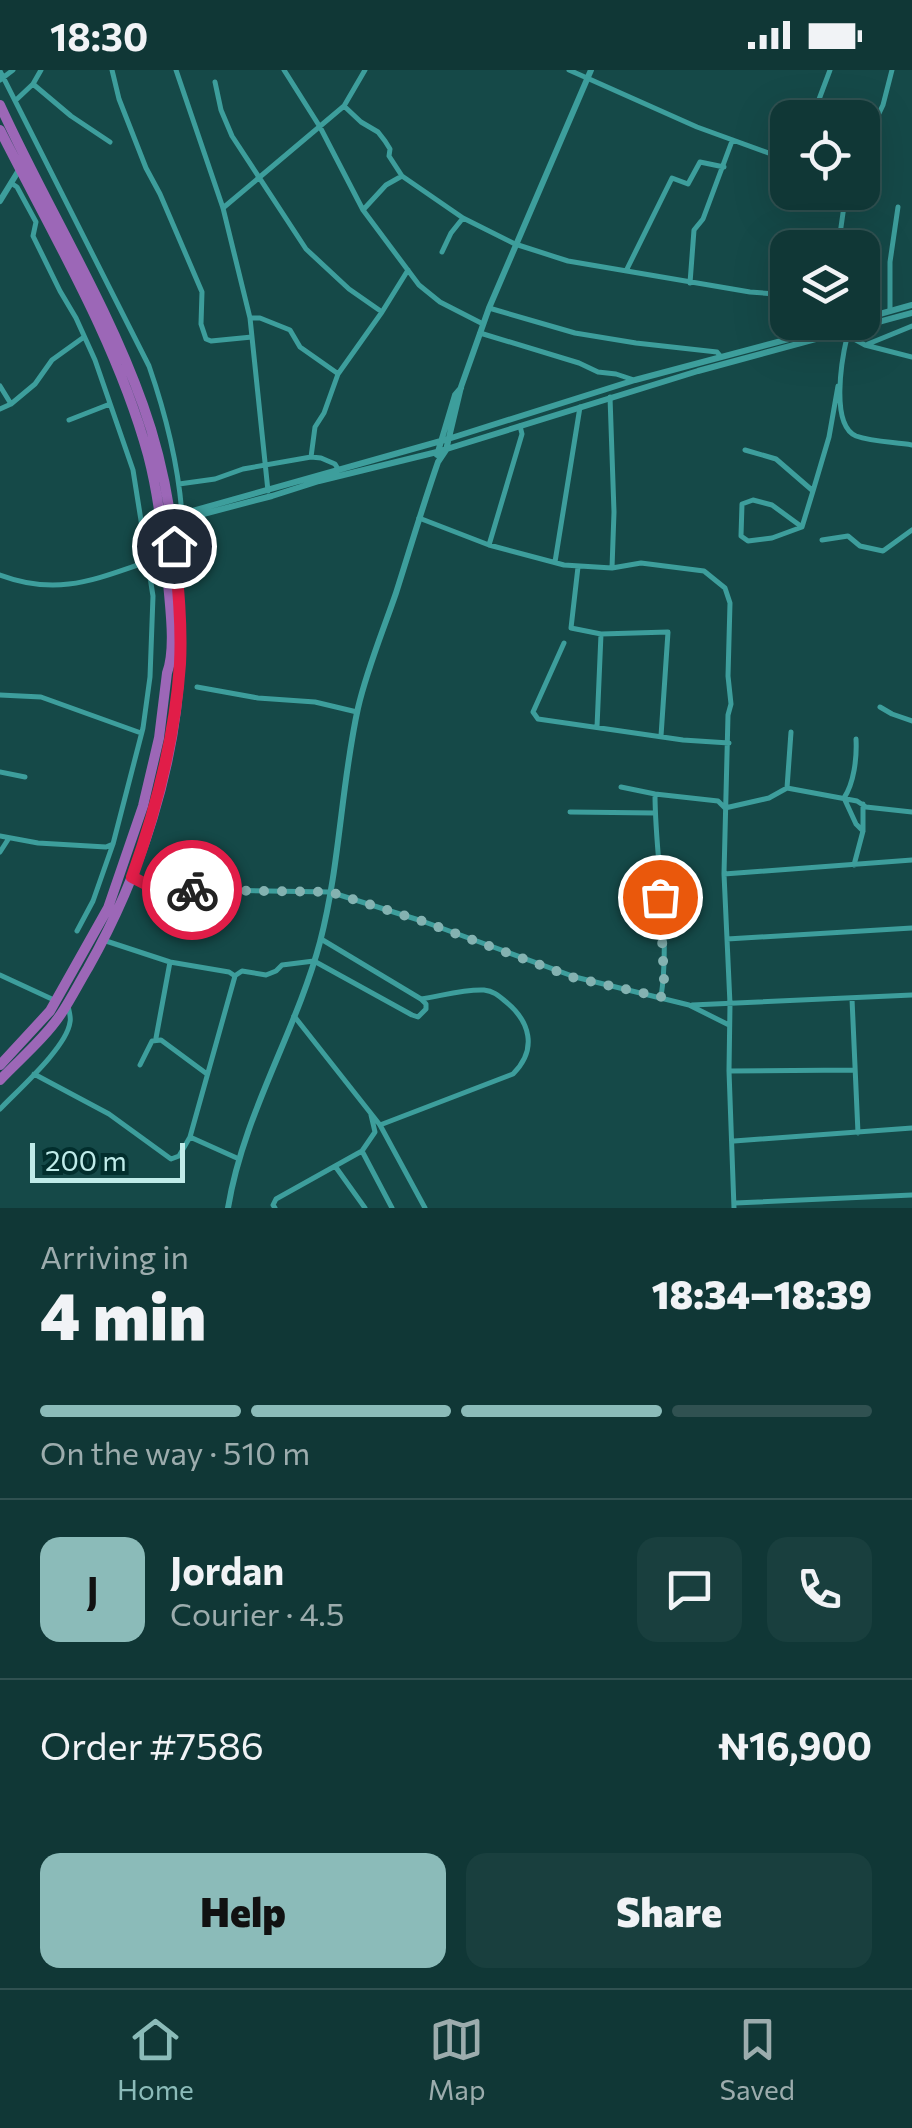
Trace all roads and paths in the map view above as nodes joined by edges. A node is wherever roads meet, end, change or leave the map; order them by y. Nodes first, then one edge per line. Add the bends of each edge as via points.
1 (12, 70) edge
2 (41, 70) edge
3 (112, 70) edge
4 (176, 70) edge
5 (366, 70) edge
6 (569, 70) edge
7 (830, 70) edge
8 (892, 70) edge
9 (0, 71) edge
10 (287, 71) edge
11 (589, 74) edge
12 (2, 79) edge
13 (215, 82) dead end
14 (33, 84) junction
15 (16, 100) junction
16 (819, 100) edge
17 (344, 106) junction
18 (880, 110) edge
19 (1, 111) edge
20 (320, 127) junction
21 (0, 130) edge
22 (732, 141) junction
23 (110, 142) dead end
24 (770, 154) edge
25 (724, 167) junction
26 (20, 169) junction
27 (259, 176) junction
28 (402, 176) junction
29 (11, 183) junction
30 (0, 200) edge
31 (898, 207) dead end
32 (223, 208) junction
33 (363, 210) junction
34 (463, 218) junction
35 (515, 244) junction
36 (442, 252) dead end
37 (408, 270) junction
38 (626, 271) junction
39 (690, 283) junction
40 (770, 293) edge
41 (912, 305) edge
42 (489, 308) junction
43 (890, 311) junction
44 (382, 312) junction
45 (912, 313) edge
46 (880, 314) edge
47 (250, 318) junction
48 (880, 320) edge
49 (483, 324) junction
50 (912, 326) edge
51 (480, 333) junction
52 (84, 337) junction
53 (252, 337) junction
54 (797, 340) edge
55 (805, 340) edge
56 (842, 340) edge
57 (858, 340) edge
58 (865, 345) junction
59 (721, 358) junction
60 (912, 358) edge
61 (338, 374) junction
62 (839, 378) junction
63 (635, 380) junction
64 (0, 386) edge
65 (610, 397) junction
66 (10, 404) junction
67 (110, 404) junction
68 (580, 407) junction
69 (0, 409) edge
70 (68, 420) dead end
71 (448, 424) junction
72 (520, 426) junction
73 (467, 433) junction
74 (444, 440) junction
75 (428, 444) junction
76 (912, 445) edge
77 (446, 450) junction
78 (745, 450) dead end
79 (436, 452) junction
80 (311, 457) junction
81 (438, 462) junction
82 (264, 466) junction
83 (338, 470) junction
84 (180, 484) junction
85 (268, 491) junction
86 (814, 492) junction
87 (419, 518) junction
88 (170, 519) junction
89 (802, 527) junction
90 (912, 530) edge
91 (822, 540) dead end
92 (490, 545) junction
93 (165, 556) junction
94 (148, 562) junction
95 (555, 562) junction
96 (578, 567) junction
97 (612, 568) junction
98 (0, 575) edge
99 (601, 634) junction
100 (564, 643) dead end
101 (167, 673) junction
102 (150, 677) junction
103 (197, 686) dead end
104 (0, 695) edge
105 (880, 707) dead end
106 (357, 712) junction
107 (912, 722) edge
108 (597, 727) junction
109 (790, 732) dead end
110 (141, 733) junction
111 (660, 736) junction
112 (856, 740) dead end
113 (729, 743) junction
114 (0, 772) edge
115 (25, 778) dead end
116 (621, 787) dead end
117 (787, 788) junction
118 (655, 794) junction
119 (844, 798) junction
120 (863, 804) junction
121 (725, 808) junction
122 (570, 812) dead end
123 (912, 812) edge
124 (655, 813) junction
125 (863, 831) junction
126 (0, 836) edge
127 (9, 838) junction
128 (114, 844) junction
129 (0, 852) edge
130 (912, 860) edge
131 (854, 865) junction
132 (724, 874) junction
133 (132, 877) junction
134 (330, 892) junction
135 (912, 928) edge
136 (78, 931) dead end
137 (320, 939) junction
138 (727, 939) junction
139 (103, 940) junction
140 (314, 960) junction
141 (170, 962) junction
142 (0, 975) edge
143 (235, 976) junction
144 (912, 995) edge
145 (661, 997) junction
146 (421, 999) junction
147 (852, 999) junction
148 (62, 1002) junction
149 (730, 1004) junction
150 (689, 1005) junction
151 (294, 1016) junction
152 (729, 1025) junction
153 (156, 1039) junction
154 (140, 1064) dead end
155 (0, 1066) edge
156 (855, 1070) junction
157 (730, 1071) junction
158 (34, 1074) junction
159 (207, 1074) junction
160 (0, 1080) edge
161 (368, 1108) junction
162 (0, 1109) edge
163 (380, 1125) junction
164 (912, 1128) edge
165 (858, 1133) junction
166 (190, 1137) junction
167 (734, 1141) junction
168 (362, 1150) junction
169 (239, 1159) junction
170 (335, 1166) junction
171 (912, 1195) edge
172 (802, 1204) edge
173 (734, 1205) edge
174 (228, 1208) edge
175 (275, 1208) edge
176 (366, 1208) edge
177 (392, 1208) edge
178 (425, 1208) edge

1 - 12 street
2 - 14 street
3 - 53 street via 146,168 202,292 206,339
4 - 32 street
5 - 17 street
6 - 11 street
7 - 16 street
8 - 18 street
9 - 12 street
10 - 20 street
11 - 22 street
11 - 35 main road
12 - 15 street
13 - 27 street via 232,136
14 - 15 street
14 - 23 street
15 - 84 street via 149,366
17 - 20 street
17 - 28 street via 386,140
19 - 88 highway via 122,350 157,448
20 - 27 street
20 - 33 street
21 - 26 highway
22 - 24 street
22 - 25 street
25 - 38 street via 700,162 688,184 672,178
25 - 39 street via 694,230
26 - 29 main road
26 - 88 highway via 114,360
27 - 32 street
27 - 44 street via 306,249
28 - 33 street
28 - 34 street
29 - 30 main road
29 - 52 street via 30,206 33,236
31 - 43 street
32 - 47 street
33 - 37 street
34 - 35 street
34 - 36 street
35 - 38 street
35 - 42 main road
37 - 44 street
37 - 49 street via 430,296
38 - 39 street
39 - 40 street
41 - 43 main road
42 - 49 main road
42 - 59 street via 575,333 718,352
43 - 46 main road
44 - 61 street
45 - 48 main road
47 - 53 street
47 - 61 street via 290,330 300,347
49 - 51 main road
50 - 58 street
51 - 63 street
51 - 71 main road
52 - 66 street
52 - 67 street
53 - 82 street
54 - 59 main road
55 - 65 main road
56 - 62 street
57 - 58 street
58 - 60 street
59 - 63 main road
61 - 80 street via 315,427
62 - 76 street via 850,432
62 - 86 street
63 - 73 main road
64 - 66 street
65 - 68 main road
65 - 97 street
66 - 69 street
67 - 70 street
67 - 94 street via 133,470
68 - 72 main road
68 - 95 street
71 - 73 main road
71 - 74 main road
71 - 75 main road
72 - 77 main road
72 - 92 street
73 - 74 main road
74 - 75 main road
74 - 77 main road
74 - 79 main road
75 - 83 main road
77 - 79 main road
77 - 81 main road
78 - 86 street via 776,459
79 - 81 main road
79 - 88 main road
80 - 82 street
80 - 83 street
81 - 87 main road
82 - 84 street
82 - 85 street
83 - 85 main road
84 - 88 street
85 - 88 main road
86 - 89 street
87 - 92 street
87 - 106 main road
88 - 93 highway
88 - 133 highway via 180,608 178,679 166,766
89 - 89 street via 772,504 742,504 742,536 748,541
90 - 91 street via 883,551 848,536
92 - 95 street
93 - 94 street
93 - 101 highway
94 - 98 street via 72,584 37,585
94 - 102 street
95 - 96 street
96 - 97 street
96 - 99 street via 571,628
97 - 113 street via 688,568 725,588
99 - 108 street
99 - 111 street via 668,632
100 - 108 street via 532,712 538,719
101 - 102 street
101 - 148 highway via 159,738 131,844
102 - 110 street
103 - 106 street
104 - 110 street via 41,697
105 - 107 street
106 - 134 main road
108 - 111 street
109 - 117 street
110 - 128 street
111 - 113 street
112 - 119 street
113 - 121 street
114 - 115 street
116 - 118 street
117 - 119 street
117 - 121 street
118 - 121 street via 718,801
118 - 124 street
119 - 120 street
119 - 125 street
120 - 123 street
120 - 125 street
121 - 132 street
122 - 124 street
124 - 145 street
125 - 131 street
126 - 127 street
127 - 128 street
127 - 129 street
128 - 136 street
130 - 131 street
131 - 132 street
132 - 138 street
133 - 134 street via 157,890
133 - 139 highway
134 - 137 main road
134 - 145 street via 575,978
135 - 138 street
137 - 140 main road
137 - 146 street
138 - 149 street
139 - 141 street
139 - 148 highway
140 - 143 street via 266,975
140 - 146 street via 418,1017 426,1009
140 - 151 main road
141 - 143 street
141 - 153 street
142 - 148 street
143 - 159 street
144 - 147 street
145 - 150 street
146 - 163 street via 495,993 525,1022 527,1049 513,1074
147 - 149 street
147 - 156 street
148 - 155 highway
148 - 158 street via 70,1024
148 - 160 highway via 60,1017
149 - 150 street
149 - 152 street
150 - 152 street
151 - 161 street
151 - 169 main road
152 - 157 street
153 - 154 street
153 - 159 street
156 - 157 street
156 - 165 street
157 - 167 street
158 - 162 street
158 - 166 street via 108,1114 171,1159
159 - 166 street
161 - 163 street
161 - 168 street via 374,1132
163 - 178 street
164 - 165 street
165 - 167 street
166 - 169 street
167 - 173 street
168 - 170 street
168 - 177 street
169 - 174 main road
170 - 175 street via 274,1201
170 - 176 street
171 - 172 street
172 - 173 street

